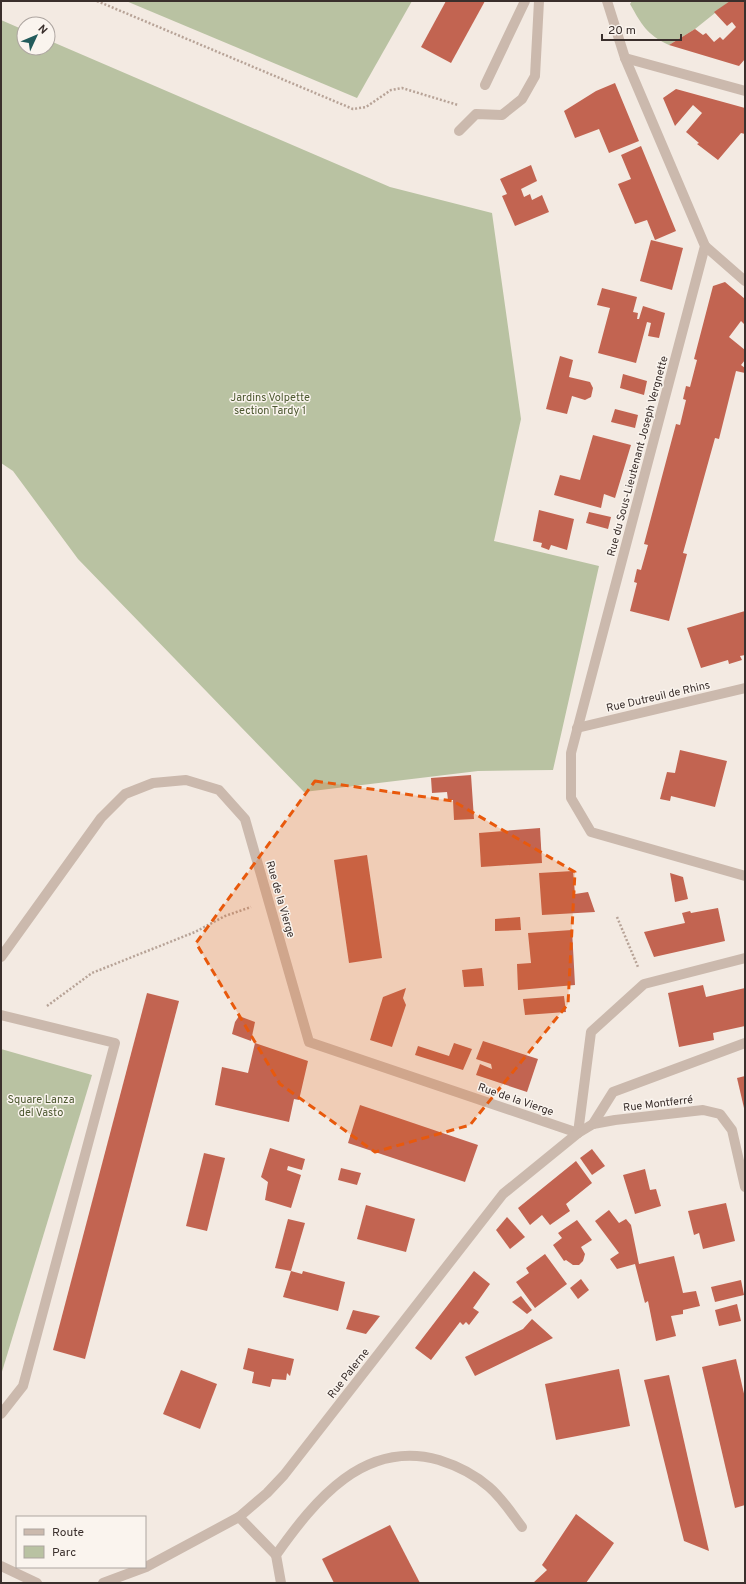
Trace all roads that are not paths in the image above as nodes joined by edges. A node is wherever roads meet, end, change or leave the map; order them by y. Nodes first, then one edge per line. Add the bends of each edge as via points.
1 (525, 1) edge
2 (539, 1) edge
3 (607, 1) edge
4 (625, 58) junction
5 (485, 85) dead end
6 (745, 91) edge
7 (459, 131) dead end
8 (705, 246) junction
9 (745, 280) edge
10 (745, 688) edge
11 (577, 728) junction
12 (745, 876) edge
13 (1, 957) edge
14 (745, 958) edge
15 (1, 1015) edge
16 (745, 1043) edge
17 (593, 1124) junction
18 (578, 1133) junction
19 (745, 1187) edge
20 (1, 1414) edge
21 (239, 1517) junction
22 (522, 1527) dead end
23 (276, 1555) junction
24 (1, 1566) edge
25 (37, 1583) edge
26 (103, 1583) edge
27 (281, 1583) edge

1 - 5 street
2 - 7 street via 536,76 522,99 502,115 476,114
3 - 4 street
4 - 6 street
4 - 8 street
8 - 9 street
8 - 11 street, Rue du Sous-Lieutenant Joseph Vergnette
10 - 11 street, Rue Dutreuil de Rhins
11 - 12 street, Rue du Sous-Lieutenant Joseph Vergnette via 571,753 571,798 591,832
13 - 18 street, Rue de la Vierge via 101,818 125,794 154,783 186,780 219,790 245,819 309,1042
14 - 18 street via 644,984 591,1032
15 - 20 street via 115,1043 23,1386
16 - 17 street, Rue Montferré via 613,1092
17 - 18 street, Rue Montferré
17 - 19 street, Rue Montferré via 703,1110 720,1114 732,1130
18 - 21 street, Rue Palerne via 503,1194 284,1475
21 - 23 street
21 - 26 street, Rue Palerne via 146,1568
22 - 23 street via 490,1487 461,1467 423,1456 388,1457 356,1470 328,1491 303,1517
23 - 27 street
24 - 25 street

